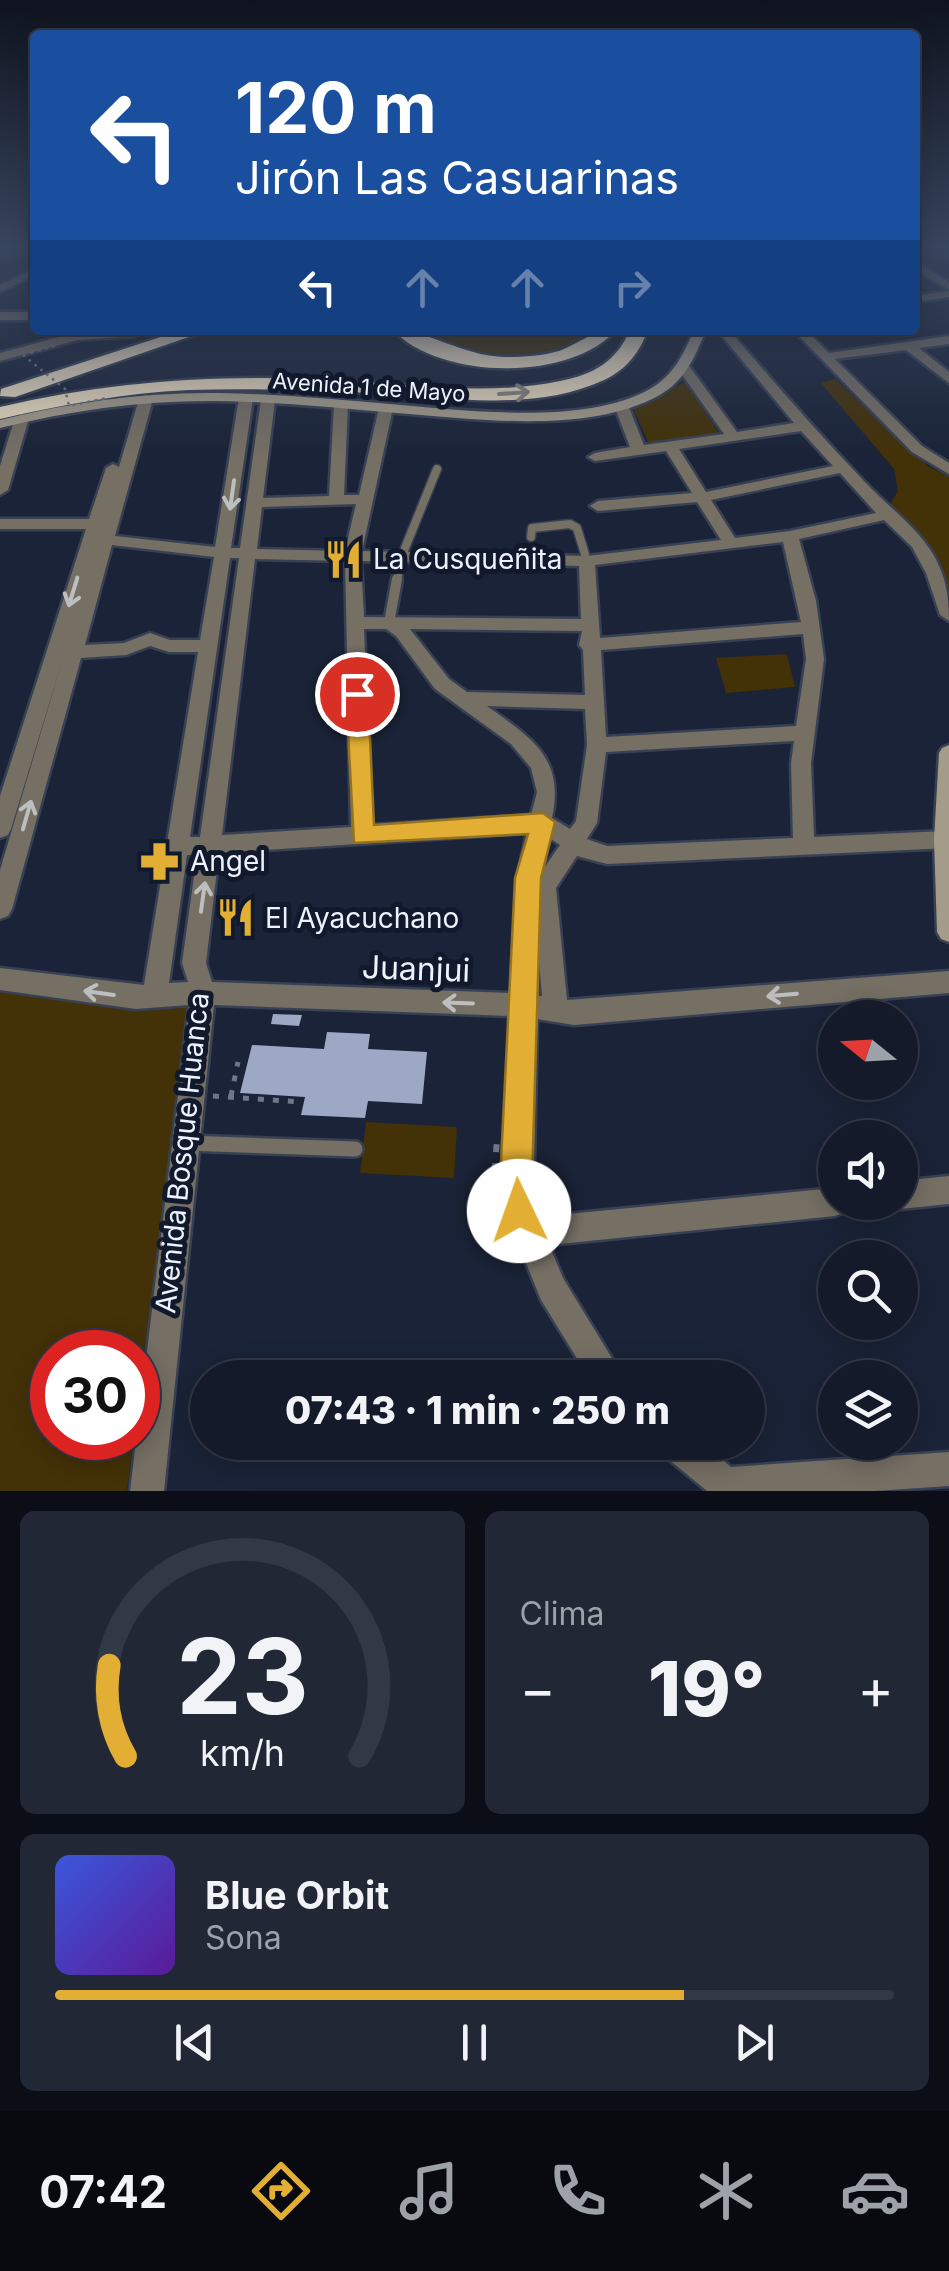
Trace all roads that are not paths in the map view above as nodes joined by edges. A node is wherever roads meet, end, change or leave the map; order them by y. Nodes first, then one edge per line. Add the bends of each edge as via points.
1 (87, 335) edge
2 (126, 335) edge
3 (185, 335) edge
4 (411, 335) edge
5 (600, 335) edge
6 (636, 335) edge
7 (698, 335) edge
8 (727, 335) edge
9 (804, 335) edge
10 (949, 340) edge
11 (908, 345) junction
12 (0, 357) edge
13 (826, 357) junction
14 (682, 366) junction
15 (0, 376) edge
16 (949, 379) edge
17 (0, 395) edge
18 (246, 398) junction
19 (141, 399) junction
20 (268, 400) junction
21 (341, 405) junction
22 (620, 405) junction
23 (386, 408) junction
24 (0, 413) edge
25 (22, 418) junction
26 (0, 424) edge
27 (804, 426) junction
28 (734, 438) junction
29 (672, 448) junction
30 (640, 452) junction
31 (595, 457) dead end
32 (843, 468) junction
33 (437, 469) dead end
34 (949, 470) edge
35 (0, 490) edge
36 (702, 497) junction
37 (336, 500) junction
38 (363, 500) junction
39 (255, 503) junction
40 (598, 506) dead end
41 (887, 515) junction
42 (0, 524) edge
43 (96, 533) junction
44 (790, 536) junction
45 (531, 537) dead end
46 (732, 544) junction
47 (249, 551) junction
48 (224, 552) junction
49 (353, 553) junction
50 (401, 558) junction
51 (587, 561) junction
52 (949, 615) edge
53 (389, 622) junction
54 (354, 623) junction
55 (812, 627) junction
56 (588, 635) junction
57 (209, 646) junction
58 (73, 652) junction
59 (206, 668) junction
60 (234, 668) junction
61 (465, 699) junction
62 (594, 702) junction
63 (803, 732) junction
64 (597, 746) junction
65 (949, 753) edge
66 (543, 822) junction
67 (0, 828) edge
68 (362, 836) junction
69 (945, 840) junction
70 (576, 843) junction
71 (210, 844) junction
72 (178, 847) junction
73 (804, 848) junction
74 (0, 908) edge
75 (949, 932) edge
76 (0, 979) edge
77 (949, 982) edge
78 (202, 993) junction
79 (155, 996) junction
80 (521, 1005) junction
81 (556, 1011) junction
82 (185, 1144) junction
83 (355, 1149) dead end
84 (949, 1190) edge
85 (918, 1193) edge
86 (818, 1204) edge
87 (526, 1233) junction
88 (597, 1360) edge
89 (696, 1460) edge
90 (949, 1469) edge
91 (731, 1488) edge
92 (146, 1491) edge

1 - 12 street
2 - 15 highway
3 - 17 highway
4 - 5 highway via 440,352 499,362 558,356
24 -> 6 highway via 104,390 212,380 532,392 600,374 630,351
7 - 14 main road, Avenida 1 de Mayo
8 - 27 street
9 - 13 street
10 - 11 street
11 - 13 street
11 - 16 street
13 - 34 street via 916,449
14 - 22 main road, Avenida 1 de Mayo via 658,389
14 - 28 street
18 - 19 main road, Avenida 1 de Mayo
18 - 20 main road, Avenida 1 de Mayo
18 -> 48 street
19 - 25 main road, Avenida 1 de Mayo
19 - 43 street
20 - 21 main road, Avenida 1 de Mayo
20 - 39 street, Avenida Bosque Huanca
21 - 23 main road, Avenida 1 de Mayo
21 - 37 street
22 - 23 main road, Avenida 1 de Mayo via 550,416
22 - 30 street
23 - 38 street
25 - 26 main road, Avenida 1 de Mayo
25 - 35 street
27 - 28 street
27 - 32 street
28 - 29 street
29 - 30 street
29 - 36 street
30 - 31 street
32 - 36 street
32 - 41 street
33 - 50 lane
36 - 40 street
36 - 46 street
37 - 38 street
37 - 39 street
38 - 49 street
39 - 47 street, Avenida Bosque Huanca
41 - 44 street
41 - 52 street via 914,540
42 - 43 street
43 - 48 street
43 - 58 street
43 -> 67 street
44 - 46 street
44 - 55 street
45 - 51 lane via 532,528 570,524
46 - 51 street
47 - 48 street
47 - 49 street
47 - 60 street, Avenida Bosque Huanca
48 - 57 street
49 - 50 street
49 - 54 street
50 - 51 street
50 - 53 lane
51 - 56 street
53 - 54 street
53 - 56 street
53 - 61 street via 442,684
54 - 68 street
55 - 56 street
55 - 63 street via 815,659
56 - 62 street
57 - 58 street via 150,639 126,649
57 - 59 street
74 -> 58 street
59 - 60 street
59 - 72 street
60 - 71 street, Avenida Bosque Huanca
61 - 62 street
61 - 66 street via 540,765 547,792
62 - 64 street
63 - 64 street
63 - 73 street
64 - 70 street via 586,823
65 - 69 main road
66 - 68 street
66 - 70 street
66 - 80 street via 528,878
68 - 71 street
69 - 73 street
69 - 75 main road
70 - 73 street via 607,856
70 - 81 street via 544,886
71 - 72 street
78 -> 71 street, Avenida Bosque Huanca via 194,963
72 - 79 street
79 -> 76 street, Juanjui
77 -> 81 street, Juanjui
78 - 79 street, Juanjui
80 -> 78 street, Juanjui
78 - 82 street, Avenida Bosque Huanca
80 - 81 street, Juanjui
80 - 87 street via 516,1182
82 - 83 lane
82 - 92 street, Avenida Bosque Huanca
84 - 85 street
86 - 87 street
87 - 88 street
89 - 91 street
90 - 91 street

